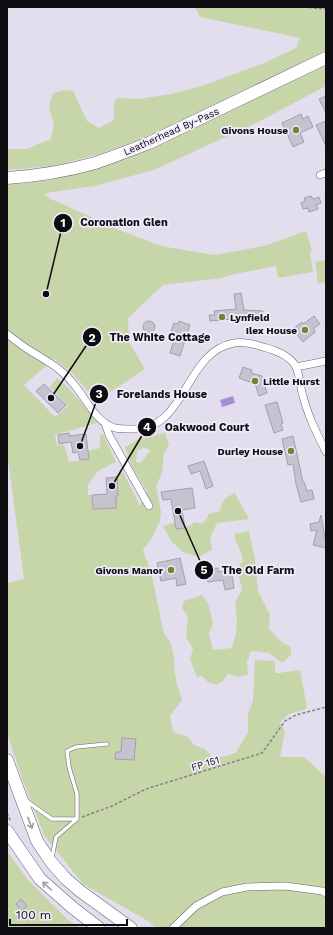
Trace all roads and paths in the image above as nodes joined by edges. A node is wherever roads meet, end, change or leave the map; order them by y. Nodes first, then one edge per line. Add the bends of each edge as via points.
1 (304, 7) edge
2 (326, 9) edge
3 (326, 58) edge
4 (7, 178) edge
5 (7, 334) edge
6 (326, 361) edge
7 (296, 367) junction
8 (105, 423) junction
9 (326, 452) edge
10 (149, 506) dead end
11 (326, 707) edge
12 (107, 744) dead end
13 (7, 760) edge
14 (20, 796) junction
15 (77, 819) junction
16 (7, 831) edge
17 (51, 862) junction
18 (326, 893) edge
19 (99, 928) edge
20 (130, 928) edge
21 (173, 928) edge

1 - 2 path
3 - 4 highway, Leatherhead By-Pass via 120,154 50,173
5 - 8 street via 66,375 98,418
6 - 7 street
7 - 8 street via 278,352 262,346 229,344 212,353 203,362 173,409 158,423 148,428 125,429
7 - 9 street via 303,396
8 - 10 street via 109,435
11 - 15 path, FP 151 via 296,715 285,722 262,753 146,789 112,806
12 - 15 lane via 76,747 68,751 69,767 77,794
13 - 14 highway
14 - 15 lane via 52,819
14 -> 17 highway via 36,841
15 - 17 lane via 56,837
19 -> 16 highway via 40,879
17 - 20 highway via 80,891
18 - 21 street via 285,886 247,887 222,892 196,906

